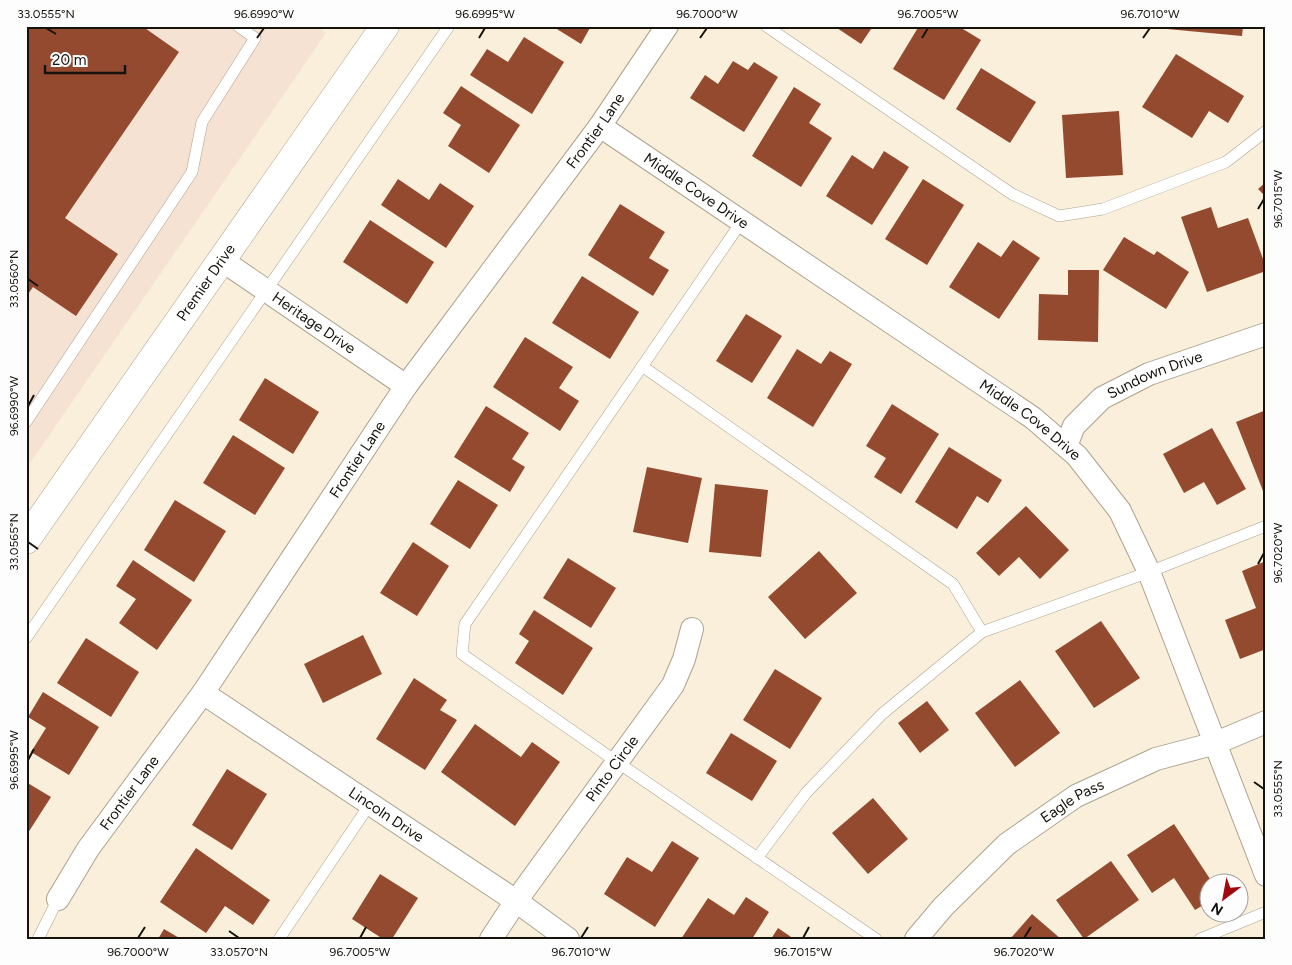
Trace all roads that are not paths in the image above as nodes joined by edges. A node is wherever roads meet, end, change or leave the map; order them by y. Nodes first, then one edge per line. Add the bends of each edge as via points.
1 (238, 26) edge
2 (385, 26) edge
3 (449, 26) edge
4 (667, 26) edge
5 (766, 26) edge
6 (600, 126) junction
7 (1266, 131) edge
8 (742, 221) junction
9 (223, 261) junction
10 (266, 290) junction
11 (1266, 334) edge
12 (642, 366) junction
13 (406, 386) junction
14 (26, 422) edge
15 (1066, 446) junction
16 (1266, 526) edge
17 (26, 540) edge
18 (1149, 572) junction
19 (692, 629) dead end
20 (982, 632) junction
21 (26, 638) edge
22 (203, 693) junction
23 (1266, 722) edge
24 (1216, 743) junction
25 (617, 762) junction
26 (370, 804) junction
27 (757, 858) junction
28 (1266, 875) edge
29 (58, 899) joint
30 (516, 901) junction
31 (1266, 912) edge
32 (38, 939) edge
33 (278, 939) edge
34 (491, 939) edge
35 (568, 939) edge
36 (876, 939) edge
37 (916, 939) edge
38 (1200, 939) edge

1 - 14 lane via 255,38 202,122 192,172
2 - 9 street, Premier Drive
3 - 10 lane
4 - 6 street, Frontier Lane
5 - 7 lane via 1012,194 1059,216 1103,209 1226,162
6 - 8 street, Middle Cove Drive
6 - 13 street, Frontier Lane
8 - 12 lane
8 - 15 street, Middle Cove Drive via 1033,418
9 - 10 street, Heritage Drive
9 - 17 street, Premier Drive
10 - 13 street, Heritage Drive
10 - 21 lane
11 - 15 street, Sundown Drive via 1149,374 1102,398 1074,426
12 - 20 lane via 953,584
12 - 25 lane via 466,624 462,654
13 - 22 street, Frontier Lane
15 - 18 street, Middle Cove Drive via 1120,511
16 - 18 lane
18 - 20 lane
18 - 24 street, Middle Cove Drive
19 - 25 street, Pinto Circle via 673,685
20 - 27 lane via 882,714 806,793
22 - 26 street, Lincoln Drive
22 - 29 street, Frontier Lane via 88,848
23 - 24 street, Eagle Pass
24 - 28 street, Middle Cove Drive
24 - 37 street, Eagle Pass via 1156,759 1076,796 1007,844 943,907
25 - 27 lane
25 - 30 street, Pinto Circle
26 - 30 street, Lincoln Drive
26 - 33 lane
27 - 36 lane
29 - 32 lane
30 - 34 street, Pinto Circle
30 - 35 street, Lincoln Drive
31 - 38 lane

